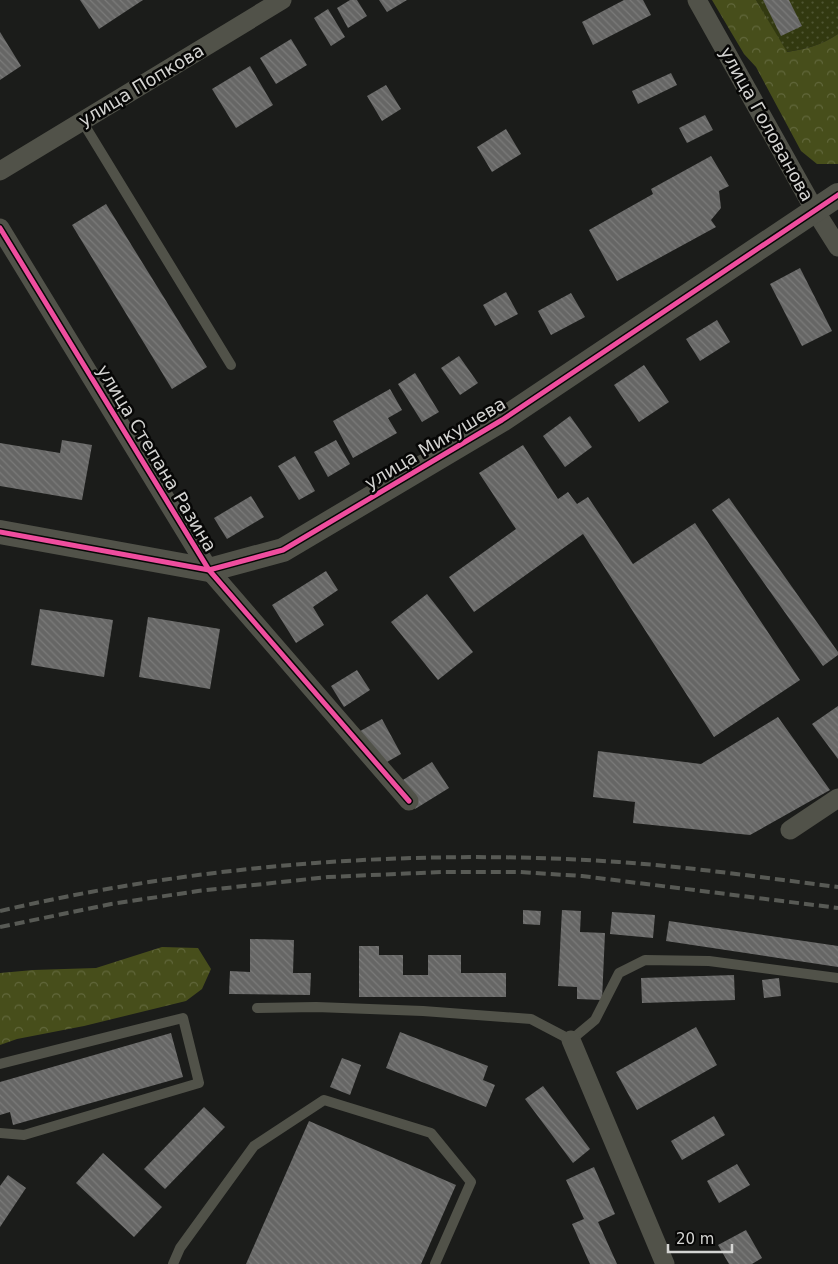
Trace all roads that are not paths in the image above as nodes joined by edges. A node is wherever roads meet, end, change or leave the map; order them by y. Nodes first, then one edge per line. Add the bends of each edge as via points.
1 (282, 0) edge
2 (697, 0) edge
3 (82, 121) junction
4 (0, 171) edge
5 (838, 195) edge
6 (814, 209) junction
7 (0, 228) edge
8 (838, 247) edge
9 (231, 365) dead end
10 (0, 532) edge
11 (209, 570) junction
12 (838, 798) edge
13 (409, 800) dead end
14 (790, 830) dead end
15 (838, 978) edge
16 (257, 1008) dead end
17 (572, 1040) junction
18 (0, 1064) edge
19 (0, 1133) edge
20 (173, 1264) edge
21 (435, 1264) edge
22 (665, 1264) edge

1 - 3 street, улица Попкова
2 - 6 street, улица Голованова
3 - 4 street, улица Попкова
3 - 9 lane
5 - 6 street, улица Микушева
6 - 8 street, улица Голованова
6 - 11 street, улица Микушева via 502,420 283,550
7 - 11 street, улица Степана Разина
10 - 11 street, улица Микушева
11 - 13 street, улица Степана Разина
12 - 14 street
15 - 17 lane via 708,962 645,960 619,972 595,1020
16 - 17 lane via 423,1011 530,1019
17 - 22 street
18 - 19 lane via 183,1018 199,1083 24,1135
20 - 21 lane via 180,1248 254,1146 324,1100 431,1133 471,1182

